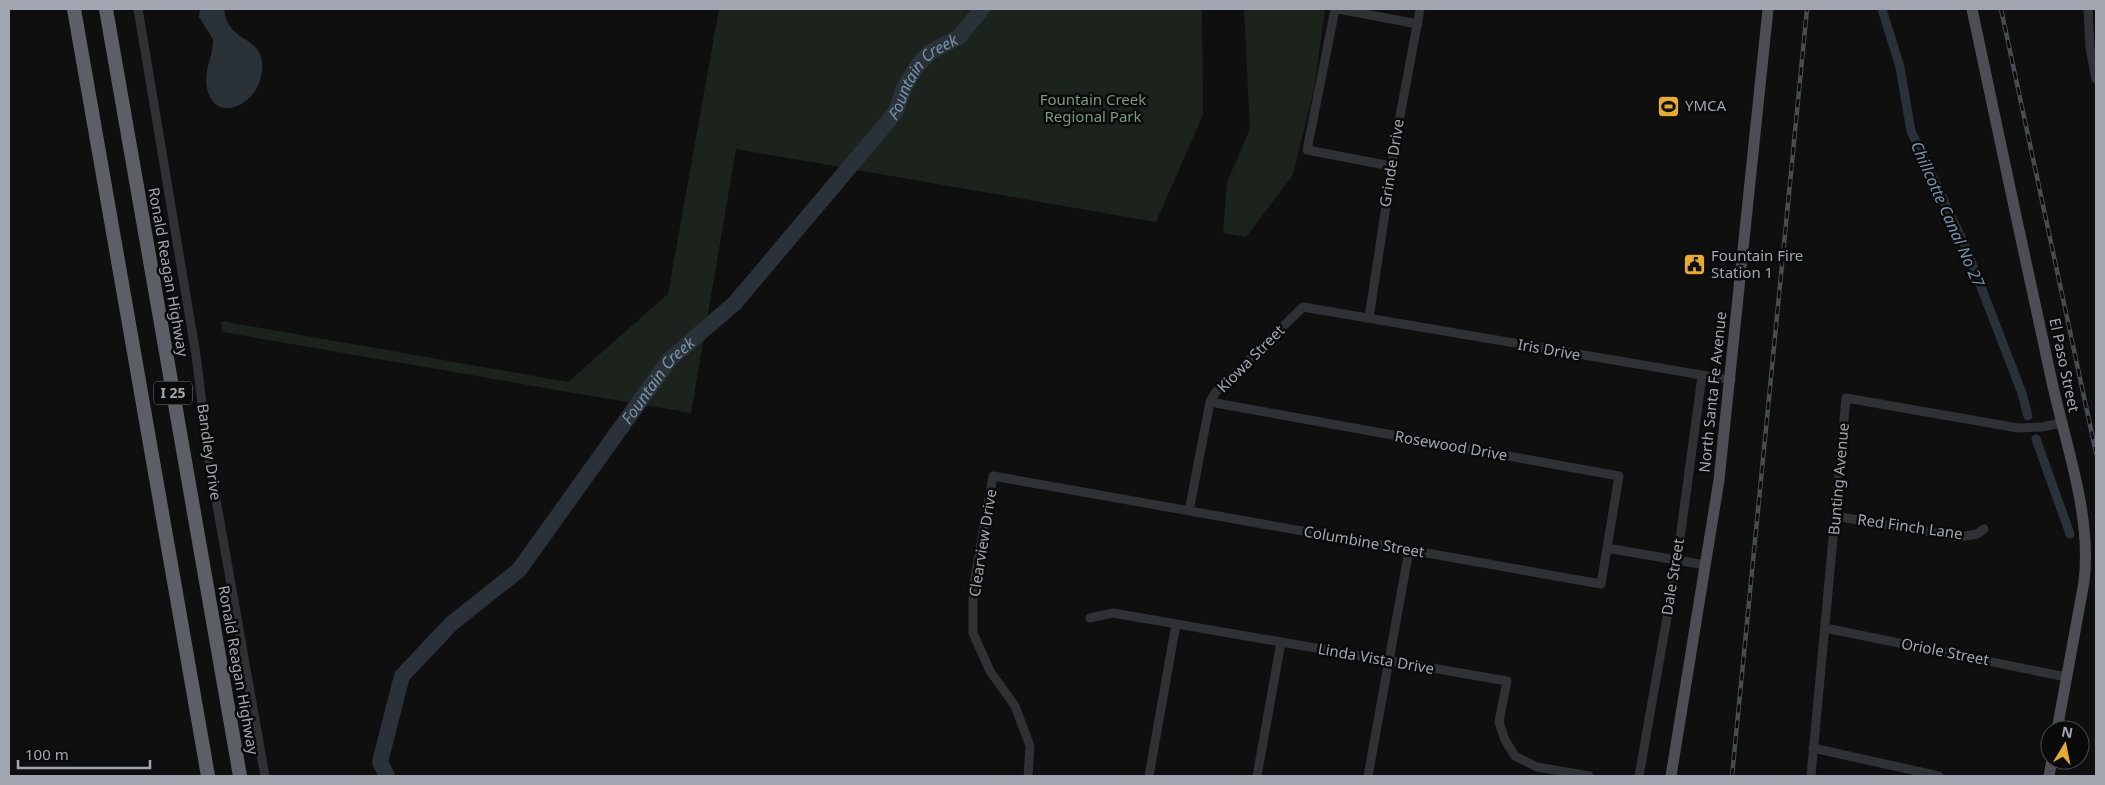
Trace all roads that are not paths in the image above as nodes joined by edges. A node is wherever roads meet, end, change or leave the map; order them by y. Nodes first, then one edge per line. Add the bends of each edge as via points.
1 (74, 9) edge
2 (106, 9) edge
3 (138, 9) edge
4 (1336, 9) edge
5 (1420, 9) edge
6 (1768, 9) edge
7 (1972, 9) edge
8 (2088, 9) edge
9 (1418, 24) junction
10 (2096, 79) edge
11 (1392, 166) junction
12 (1368, 318) junction
13 (1702, 376) junction
14 (1730, 380) junction
15 (1210, 402) junction
16 (2061, 423) junction
17 (993, 476) joint
18 (1189, 511) junction
19 (1835, 516) junction
20 (1984, 529) dead end
21 (1607, 548) junction
22 (1409, 550) junction
23 (1676, 560) junction
24 (1705, 565) junction
25 (1090, 618) dead end
26 (1176, 624) junction
27 (1825, 628) junction
28 (1281, 642) junction
29 (1389, 660) junction
30 (2066, 677) junction
31 (2059, 720) edge
32 (1813, 748) junction
33 (208, 776) edge
34 (240, 776) edge
35 (265, 776) edge
36 (1028, 776) edge
37 (1149, 776) edge
38 (1257, 776) edge
39 (1368, 776) edge
40 (1590, 776) edge
41 (1639, 776) edge
42 (1671, 776) edge
43 (1811, 776) edge
44 (1939, 776) edge

1 - 33 highway, I 25
2 - 34 highway, Ronald Reagan Highway / I 25
3 - 35 street, Bandley Drive via 180,256 209,460
4 - 9 street
4 - 11 street via 1307,150
5 - 9 street, Grinde Drive
6 - 14 main road, North Santa Fe Avenue
7 - 16 main road, El Paso Street
8 - 10 street
9 - 11 street, Grinde Drive
11 - 12 street, Grinde Drive
12 - 13 street, Iris Drive
12 - 15 street, Kiowa Street via 1303,307 1215,392
13 - 14 street, Iris Drive
13 - 23 street, Dale Street
14 - 24 main road, North Santa Fe Avenue
15 - 18 street, Kiowa Street
15 - 21 street, Rosewood Drive via 1619,476
16 - 19 street, Bunting Avenue via 2018,428 1846,398
16 - 30 main road, El Paso Street via 2084,521 2087,558
17 - 18 street, Columbine Street
17 - 36 street, Clearview Drive via 973,589 973,633 990,671 1015,706 1030,746
18 - 22 street, Columbine Street
19 - 20 street, Red Finch Lane via 1959,537
19 - 27 street, Bunting Avenue
21 - 22 street, Columbine Street via 1601,584
21 - 23 street
22 - 29 street
23 - 24 street
23 - 41 street, Dale Street
24 - 42 main road, North Santa Fe Avenue
25 - 26 street, Linda Vista Drive via 1113,613
26 - 28 street, Linda Vista Drive
26 - 37 street
27 - 30 street, Oriole Street
27 - 32 street, Bunting Avenue
28 - 29 street, Linda Vista Drive
28 - 38 street
29 - 39 street
29 - 40 street, Linda Vista Drive via 1507,681 1499,722 1504,740 1515,756 1537,767
30 - 31 main road, El Paso Street
32 - 43 street, Bunting Avenue
32 - 44 street

